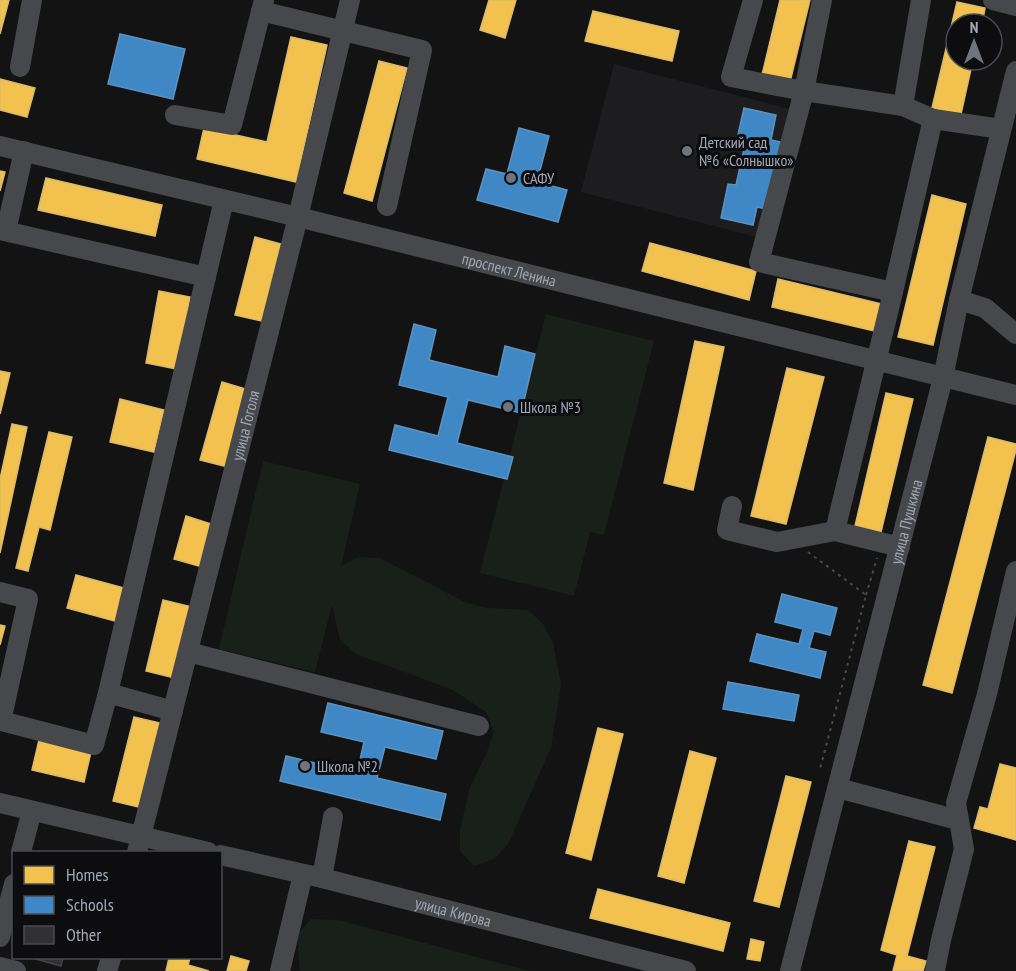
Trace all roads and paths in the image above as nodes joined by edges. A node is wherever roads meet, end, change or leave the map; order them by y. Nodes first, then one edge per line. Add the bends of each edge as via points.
1 (32, 0) edge
2 (350, 0) edge
3 (753, 0) edge
4 (822, 0) edge
5 (921, 0) edge
6 (993, 0) edge
7 (263, 5) edge
8 (1016, 6) edge
9 (342, 30) junction
10 (20, 67) dead end
11 (1016, 71) edge
12 (804, 91) junction
13 (903, 106) junction
14 (175, 115) dead end
15 (933, 119) junction
16 (1007, 123) edge
17 (0, 146) edge
18 (24, 151) junction
19 (224, 200) junction
20 (387, 206) dead end
21 (298, 217) junction
22 (3, 231) edge
23 (206, 277) junction
24 (893, 292) junction
25 (959, 300) junction
26 (1016, 334) edge
27 (876, 362) junction
28 (943, 378) junction
29 (1016, 396) edge
30 (732, 506) dead end
31 (835, 531) junction
32 (791, 540) junction
33 (890, 545) junction
34 (1016, 571) edge
35 (0, 592) edge
36 (866, 595) junction
37 (188, 652) junction
38 (108, 693) junction
39 (173, 711) junction
40 (479, 726) dead end
41 (820, 769) dead end
42 (838, 788) junction
43 (0, 803) edge
44 (32, 811) junction
45 (333, 816) dead end
46 (958, 820) junction
47 (139, 845) edge
48 (21, 851) edge
49 (198, 851) edge
50 (222, 855) edge
51 (312, 876) junction
52 (12, 892) edge
53 (0, 937) edge
54 (0, 967) edge
55 (941, 970) edge
56 (16, 971) edge
57 (280, 971) edge
58 (686, 971) edge
59 (790, 971) edge

1 - 10 street
2 - 9 street, улица Гоголя
3 - 12 street via 731,77
4 - 12 street
5 - 13 street
6 - 8 street
7 - 9 street
7 - 14 street via 232,125
9 - 20 street via 422,50
9 - 21 street, улица Гоголя
11 - 16 street, улица Пушкина
12 - 13 street
12 - 24 street via 759,262
13 - 15 street
15 - 16 street
15 - 24 street
16 - 25 street, улица Пушкина
17 - 18 street, проспект Ленина
18 - 19 street, проспект Ленина
18 - 22 street
19 - 21 street, проспект Ленина
19 - 23 street
21 - 27 street, проспект Ленина
21 - 37 street, улица Гоголя
22 - 23 street
23 - 38 street
24 - 27 street
25 - 26 street via 985,308
25 - 28 street, улица Пушкина
27 - 28 street, проспект Ленина
27 - 31 street
28 - 29 street, проспект Ленина
28 - 33 street, улица Пушкина
30 - 32 street via 727,530 777,542
31 - 32 street
31 - 33 street
32 - 36 path
33 - 36 path
33 - 42 street, улица Пушкина
34 - 46 street via 956,803
35 - 38 street via 28,599 1,721 94,745
36 - 41 path
37 - 39 street, улица Гоголя
37 - 40 street
38 - 39 street
39 - 47 street, улица Гоголя
42 - 46 street
42 - 59 street, улица Пушкина
43 - 44 street
44 - 47 street
44 - 48 street
45 - 51 street
46 - 55 street via 964,849 940,940
47 - 49 street
50 - 51 street, улица Кирова
51 - 57 street
51 - 58 street, улица Кирова
52 - 53 street
54 - 56 street

